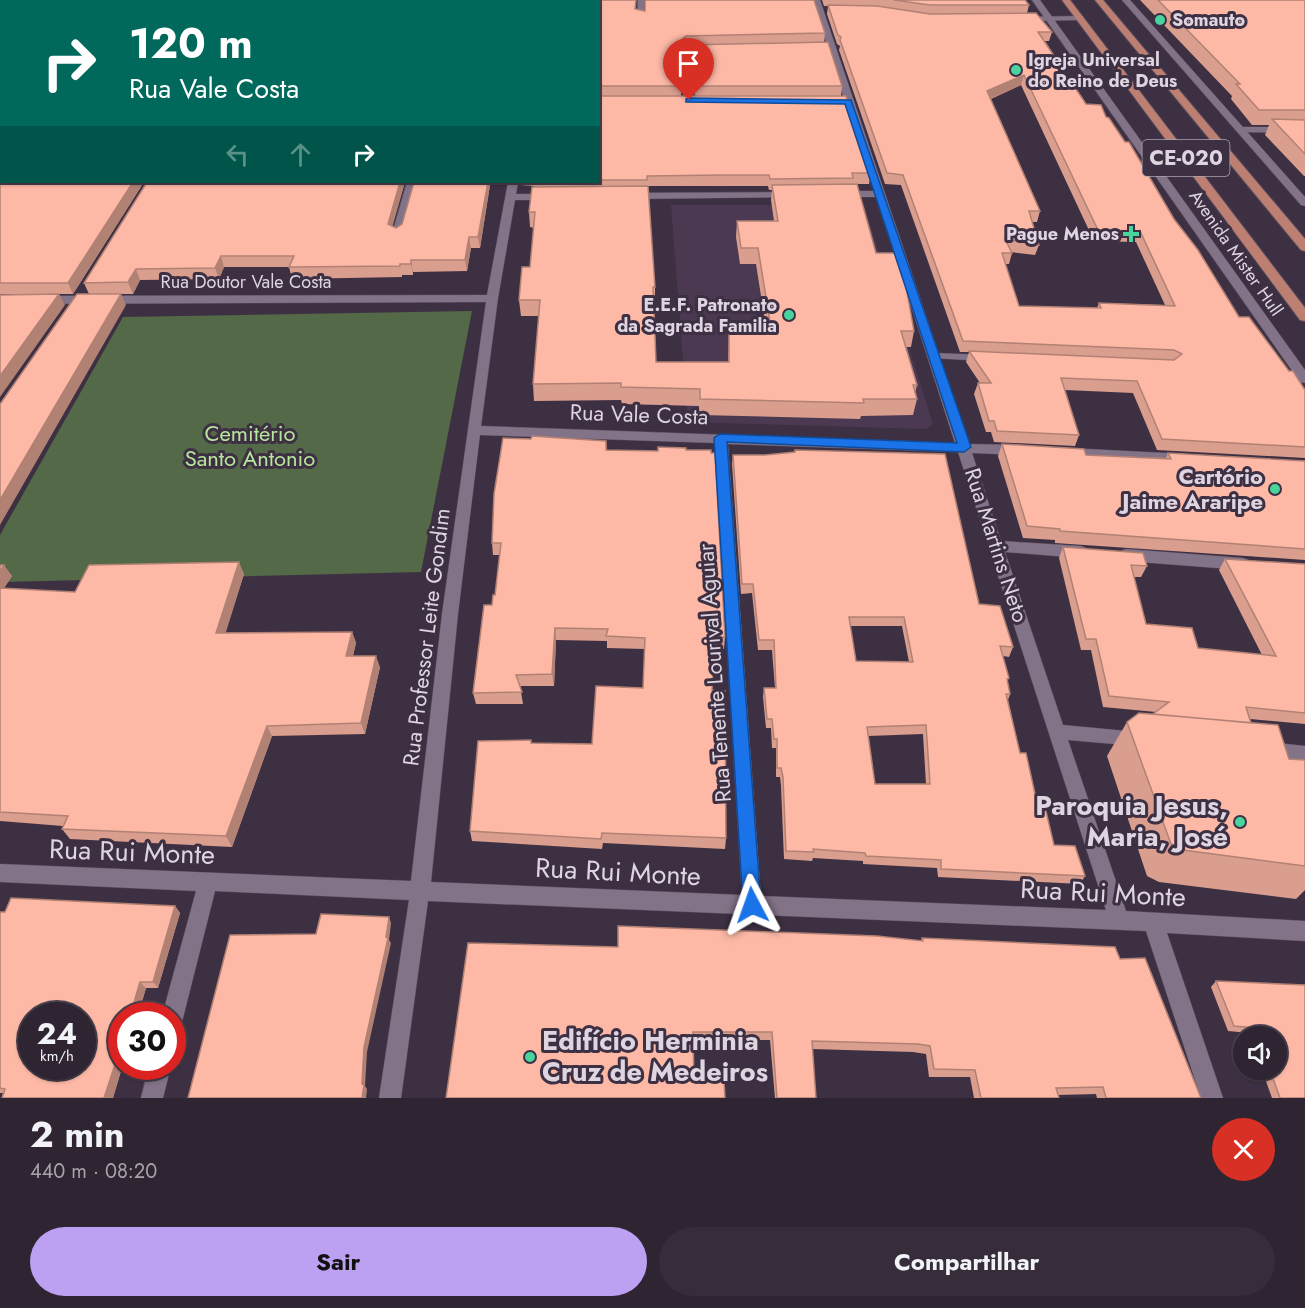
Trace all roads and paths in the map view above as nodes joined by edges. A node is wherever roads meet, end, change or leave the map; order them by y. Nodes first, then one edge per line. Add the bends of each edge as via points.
1 (641, 0) edge
2 (816, 0) edge
3 (1035, 0) edge
4 (1066, 0) edge
5 (1099, 0) edge
6 (1126, 0) edge
7 (820, 10) junction
8 (831, 10) edge
9 (641, 17) edge
10 (1080, 18) junction
11 (1014, 19) edge
12 (1049, 19) junction
13 (834, 47) junction
14 (822, 48) edge
15 (684, 52) edge
16 (689, 100) junction
17 (700, 100) edge
18 (677, 101) edge
19 (1241, 130) junction
20 (1305, 130) edge
21 (412, 183) edge
22 (512, 189) edge
23 (832, 194) edge
24 (879, 194) junction
25 (808, 195) edge
26 (558, 196) edge
27 (618, 196) edge
28 (1305, 202) edge
29 (397, 234) edge
30 (1305, 247) edge
31 (492, 298) junction
32 (0, 300) edge
33 (1305, 317) edge
34 (934, 356) junction
35 (993, 358) edge
36 (1305, 379) edge
37 (474, 430) junction
38 (720, 438) junction
39 (964, 447) junction
40 (1035, 451) edge
41 (1058, 452) edge
42 (1199, 460) edge
43 (997, 546) junction
44 (1092, 553) edge
45 (1116, 554) edge
46 (1258, 565) edge
47 (1059, 732) junction
48 (1153, 740) edge
49 (1246, 748) edge
50 (1305, 754) edge
51 (0, 873) edge
52 (208, 882) junction
53 (420, 890) junction
54 (752, 905) junction
55 (1119, 921) junction
56 (1154, 922) junction
57 (1305, 931) edge
58 (176, 1002) edge
59 (156, 1080) edge
60 (152, 1098) edge
61 (390, 1098) edge
62 (1212, 1098) edge

1 - 9 lane
2 - 7 street, Rua Martins Neto
3 - 12 street, Avenida Mister Hull
4 - 10 highway, Avenida Mister Hull / CE-020
5 - 30 highway, CE-020
6 - 19 street
7 - 8 street
7 - 13 street, Rua Martins Neto
10 - 12 street
10 - 33 highway, Avenida Mister Hull / CE-020
11 - 12 street
12 - 36 street, Avenida Mister Hull
13 - 14 lane
13 - 24 street, Rua Martins Neto via 843,101
15 - 16 street
16 - 17 street
16 - 18 street
19 - 20 street
19 - 28 street
21 - 29 lane
22 - 26 street
22 - 31 street, Rua Professor Leite Gondim
23 - 24 street
24 - 34 street, Rua Martins Neto
25 - 27 street
31 - 32 street, Rua Doutor Vale Costa
31 - 37 street, Rua Professor Leite Gondim
34 - 35 lane
34 - 39 street, Rua Martins Neto
37 - 38 street, Rua Vale Costa
37 - 53 street, Rua Professor Leite Gondim
38 - 39 street, Rua Vale Costa
38 - 54 street, Rua Tenente Lourival Aguiar
39 - 40 street, Rua Vale Costa
39 - 43 street, Rua Martins Neto
41 - 42 street
43 - 44 street
43 - 47 street, Rua Martins Neto
45 - 46 street
47 - 48 street
47 - 55 street, Rua Martins Neto
49 - 50 street
51 - 52 street, Rua Rui Monte
52 - 53 street, Rua Rui Monte
52 - 58 street
53 - 54 street, Rua Rui Monte
53 - 61 street, Rua Professor Leite Gondim
54 - 55 street, Rua Rui Monte
55 - 56 street, Rua Rui Monte
56 - 57 street, Rua Rui Monte
56 - 62 street
59 - 60 street

